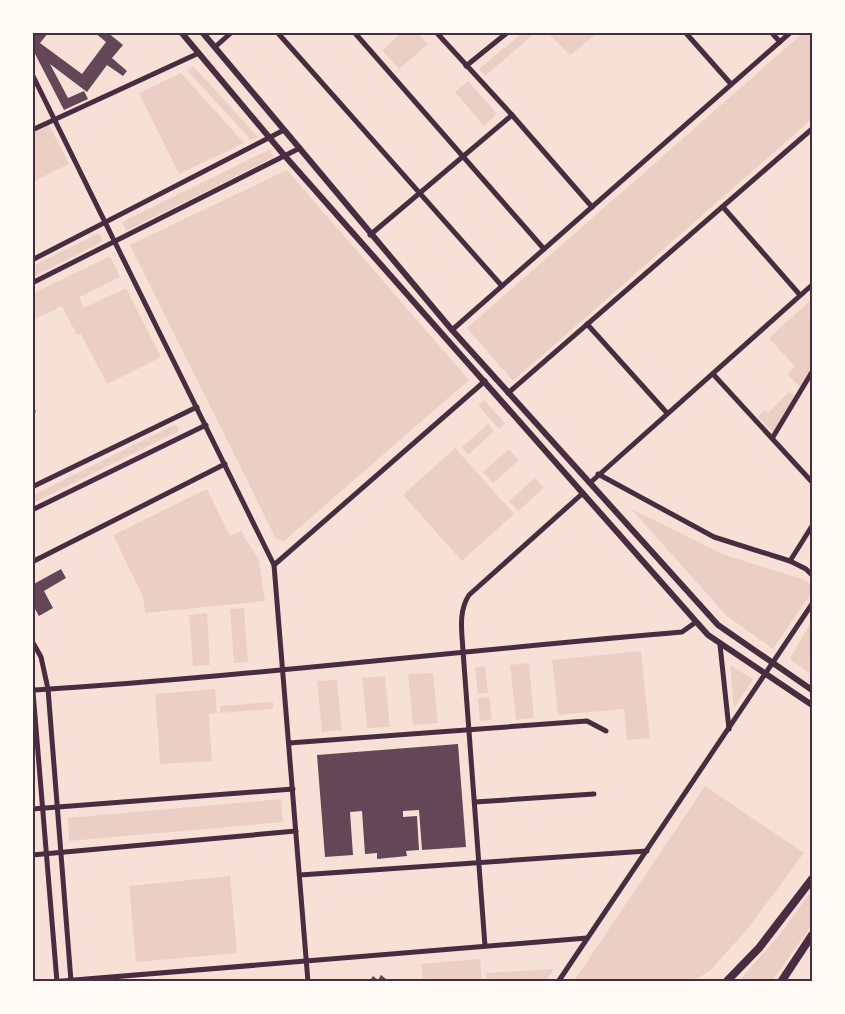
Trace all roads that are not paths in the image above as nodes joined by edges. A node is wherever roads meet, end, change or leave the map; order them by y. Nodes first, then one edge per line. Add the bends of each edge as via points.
1 (181, 32) edge
2 (202, 32) edge
3 (232, 32) edge
4 (277, 32) edge
5 (354, 32) edge
6 (436, 32) edge
7 (508, 32) edge
8 (685, 32) edge
9 (772, 32) edge
10 (791, 32) edge
11 (780, 42) junction
12 (215, 47) junction
13 (199, 54) junction
14 (466, 66) junction
15 (32, 74) edge
16 (732, 84) junction
17 (512, 115) junction
18 (55, 119) junction
19 (812, 129) edge
20 (32, 130) edge
21 (284, 130) junction
22 (270, 138) junction
23 (300, 148) junction
24 (464, 155) junction
25 (284, 156) junction
26 (420, 192) junction
27 (592, 207) junction
28 (723, 207) junction
29 (107, 223) junction
30 (370, 235) junction
31 (116, 241) junction
32 (544, 249) junction
33 (32, 260) edge
34 (32, 284) edge
35 (812, 285) edge
36 (502, 286) junction
37 (800, 295) junction
38 (587, 324) junction
39 (452, 330) junction
40 (812, 372) edge
41 (712, 374) junction
42 (485, 381) junction
43 (508, 393) junction
44 (197, 406) junction
45 (666, 413) junction
46 (206, 425) junction
47 (773, 437) junction
48 (225, 464) junction
49 (598, 474) junction
50 (591, 482) junction
51 (812, 482) edge
52 (32, 487) edge
53 (582, 493) junction
54 (32, 510) edge
55 (812, 526) edge
56 (790, 561) junction
57 (32, 562) edge
58 (274, 565) junction
59 (812, 575) edge
60 (812, 604) edge
61 (696, 622) junction
62 (32, 641) edge
63 (720, 645) junction
64 (463, 651) junction
65 (773, 663) junction
66 (283, 670) junction
67 (766, 674) junction
68 (32, 680) edge
69 (48, 689) junction
70 (35, 690) junction
71 (812, 690) edge
72 (812, 705) edge
73 (470, 730) junction
74 (729, 730) junction
75 (606, 731) dead end
76 (289, 743) junction
77 (293, 789) junction
78 (594, 794) dead end
79 (475, 802) junction
80 (57, 807) junction
81 (43, 808) junction
82 (32, 809) edge
83 (296, 831) junction
84 (647, 851) junction
85 (60, 853) junction
86 (46, 854) junction
87 (32, 855) edge
88 (479, 863) junction
89 (300, 875) junction
90 (812, 879) edge
91 (812, 935) edge
92 (587, 938) junction
93 (485, 946) junction
94 (306, 961) junction
95 (57, 981) edge
96 (71, 981) edge
97 (50, 982) edge
98 (308, 982) edge
99 (558, 982) edge
100 (726, 982) edge
101 (781, 982) edge

1 - 13 street
2 - 12 street
3 - 12 street
4 - 26 street
5 - 24 street
6 - 14 street
7 - 14 street
8 - 16 street
9 - 11 street
10 - 11 street
11 - 16 street
12 - 21 street
13 - 18 street
13 - 22 street
14 - 17 street
15 - 18 street
16 - 27 street
17 - 24 street
17 - 27 street
18 - 20 street
18 - 29 street
19 - 28 street
21 - 22 street
21 - 23 street
22 - 25 street
22 - 29 street
23 - 25 street
23 - 30 street
24 - 26 street
24 - 32 street
25 - 31 street
25 - 42 street
26 - 30 street
26 - 36 street
27 - 32 street
28 - 37 street
28 - 38 street
29 - 31 street
29 - 33 street
30 - 39 street
31 - 34 street
31 - 44 street
32 - 36 street
35 - 37 street
36 - 39 street
37 - 41 street
38 - 43 street
38 - 45 street
39 - 43 street
40 - 47 street
41 - 45 street
41 - 47 street
42 - 53 street
42 - 58 street
43 - 50 street
44 - 46 street
44 - 52 street
45 - 49 street
46 - 48 street
46 - 54 street
47 - 51 street
48 - 57 street
48 - 58 street
49 - 50 street
49 - 56 street via 714,537
50 - 65 street via 718,625
53 - 61 street
53 - 64 street via 469,596 461,614
55 - 56 street
56 - 59 street
58 - 66 street
60 - 65 street
61 - 63 street
61 - 64 street via 682,632
62 - 69 street via 40,657
63 - 67 street
63 - 74 street
64 - 66 street
64 - 73 street
65 - 67 street
65 - 71 street
66 - 69 street
66 - 76 street
67 - 72 street
67 - 74 street
68 - 70 street
69 - 70 street
69 - 80 street
70 - 81 street
73 - 75 street via 588,721
73 - 76 street
73 - 79 street
74 - 84 street
76 - 77 street
77 - 80 street
77 - 83 street
78 - 79 street
79 - 88 street
80 - 81 street
80 - 85 street
81 - 82 street
81 - 86 street
83 - 85 street
83 - 89 street
84 - 88 street
84 - 92 street
85 - 86 street
85 - 96 street
86 - 87 street
86 - 95 street
88 - 89 street
88 - 93 street
89 - 94 street
90 - 100 highway via 759,948
91 - 101 highway
92 - 93 street
92 - 99 street
93 - 94 street
94 - 96 street
94 - 98 street
95 - 96 street
95 - 97 street

